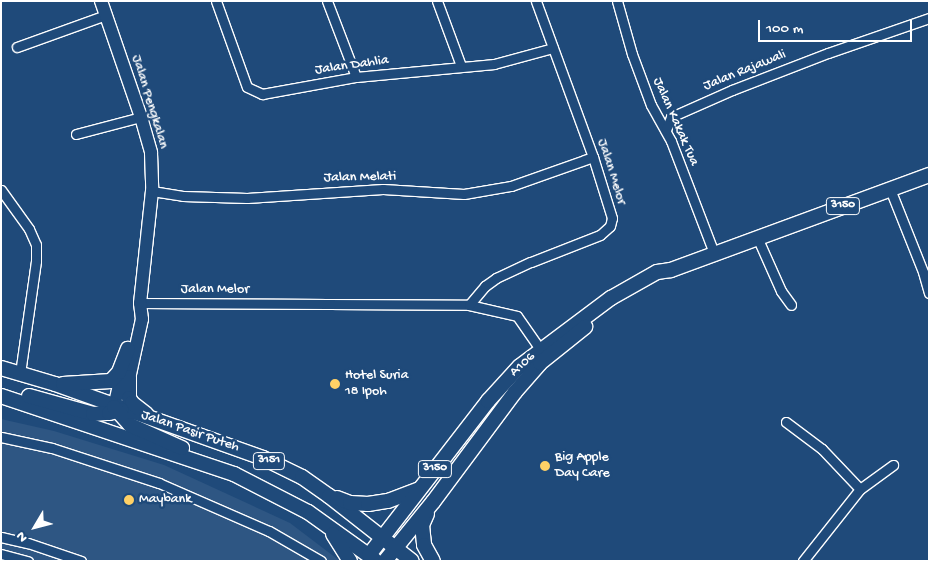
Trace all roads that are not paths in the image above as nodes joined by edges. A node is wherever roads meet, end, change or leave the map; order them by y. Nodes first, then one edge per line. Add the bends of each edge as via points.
1 (101, 1) edge
2 (216, 1) edge
3 (327, 1) edge
4 (437, 1) edge
5 (536, 1) edge
6 (617, 1) edge
7 (106, 15) junction
8 (929, 18) edge
9 (17, 47) dead end
10 (553, 48) junction
11 (461, 66) junction
12 (356, 77) junction
13 (141, 117) junction
14 (666, 130) junction
15 (76, 134) dead end
16 (593, 157) junction
17 (929, 175) edge
18 (890, 189) junction
19 (1, 190) edge
20 (152, 191) junction
21 (757, 237) junction
22 (714, 252) junction
23 (671, 270) junction
24 (929, 293) edge
25 (140, 303) junction
26 (469, 305) junction
27 (791, 305) dead end
28 (128, 348) junction
29 (540, 349) junction
30 (1, 368) edge
31 (20, 374) junction
32 (129, 377) junction
33 (55, 384) junction
34 (510, 387) junction
35 (1, 388) edge
36 (1, 396) edge
37 (118, 409) junction
38 (155, 421) junction
39 (786, 422) dead end
40 (1, 437) edge
41 (893, 465) dead end
42 (234, 474) junction
43 (419, 489) junction
44 (860, 489) junction
45 (329, 496) junction
46 (433, 502) junction
47 (322, 521) junction
48 (1, 537) edge
49 (381, 538) junction
50 (28, 543) junction
51 (396, 548) junction
52 (1, 554) edge
53 (370, 559) edge
54 (25, 560) edge
55 (81, 561) edge
56 (321, 561) edge
57 (350, 561) edge
58 (385, 561) edge
59 (412, 561) edge
60 (433, 561) edge
61 (802, 561) edge

1 - 7 street, Jalan Pengkalan
2 - 12 street, Jalan Dahlia via 247,87 253,92 262,94
3 - 12 street
4 - 11 street
5 - 10 street, Jalan Melor
6 - 14 street, Jalan Kakak Tua via 638,71 651,105
7 - 9 street
7 - 13 street, Jalan Pengkalan
8 - 14 street, Jalan Rajawali via 732,90 671,117
10 - 11 street, Jalan Dahlia via 494,64
10 - 16 street, Jalan Melor
11 - 12 street, Jalan Dahlia
13 - 15 street
13 - 20 street, Jalan Pengkalan via 151,154
14 - 22 street, Jalan Kakak Tua
16 - 20 street, Jalan Melati via 511,186 464,194 383,189 247,198 183,196
16 - 26 street, Jalan Melor via 612,218 610,226 600,235 496,278
17 - 18 main road, 3150
18 - 21 main road, 3150
18 - 24 street
19 - 31 street via 29,229 36,245
20 - 25 street, Jalan Pengkalan
21 - 22 main road, 3150
21 - 27 street
22 - 23 main road, 3150
23 - 29 main road, 3150 via 657,272 611,298
23 - 34 main road, A106 / 3150 via 615,303
25 - 26 street, Jalan Melor
25 - 28 street, Jalan Pengkalan via 135,312
25 - 32 street, Jalan Pengkalan via 142,319
26 - 29 street, Jalan Melor via 517,316
28 - 33 main road via 119,372 111,381
28 - 37 street, Jalan Pengkalan
29 - 34 main road, A106 / 3150
30 - 31 main road, Jalan Pasir Puteh / 3151
31 - 33 main road, Jalan Pasir Puteh / 3151
32 - 37 street, Jalan Pengkalan
32 - 38 main road via 129,398
33 - 37 main road, Jalan Pasir Puteh / 3151
34 - 43 main road, 3150
34 - 46 main road, 3150
35 - 37 main road via 94,414
36 - 42 main road, Jalan Pasir Puteh / 3151
37 - 38 main road, Jalan Pasir Puteh / 3151
37 - 42 main road via 130,425
38 - 45 main road, Jalan Pasir Puteh / 3151 via 263,458 302,477
39 - 44 street via 822,449
40 - 56 street via 52,448 159,482 269,531
41 - 44 street
42 - 47 main road, Jalan Pasir Puteh / 3151
43 - 45 main road via 388,501 368,504 350,503
43 - 49 main road, 3150
44 - 61 street
45 - 49 main road, Jalan Pasir Puteh / 3151
46 - 51 main road, 3150
46 - 60 main road via 422,525 424,545
47 - 53 main road, Jalan Pasir Puteh / 3151
47 - 57 main road
48 - 50 street
49 - 51 main road, Jalan Pasir Puteh / 3151
49 - 53 main road
50 - 54 street
50 - 55 street
51 - 58 main road
51 - 59 main road, Jalan Pasir Puteh / 3151
52 - 54 street

